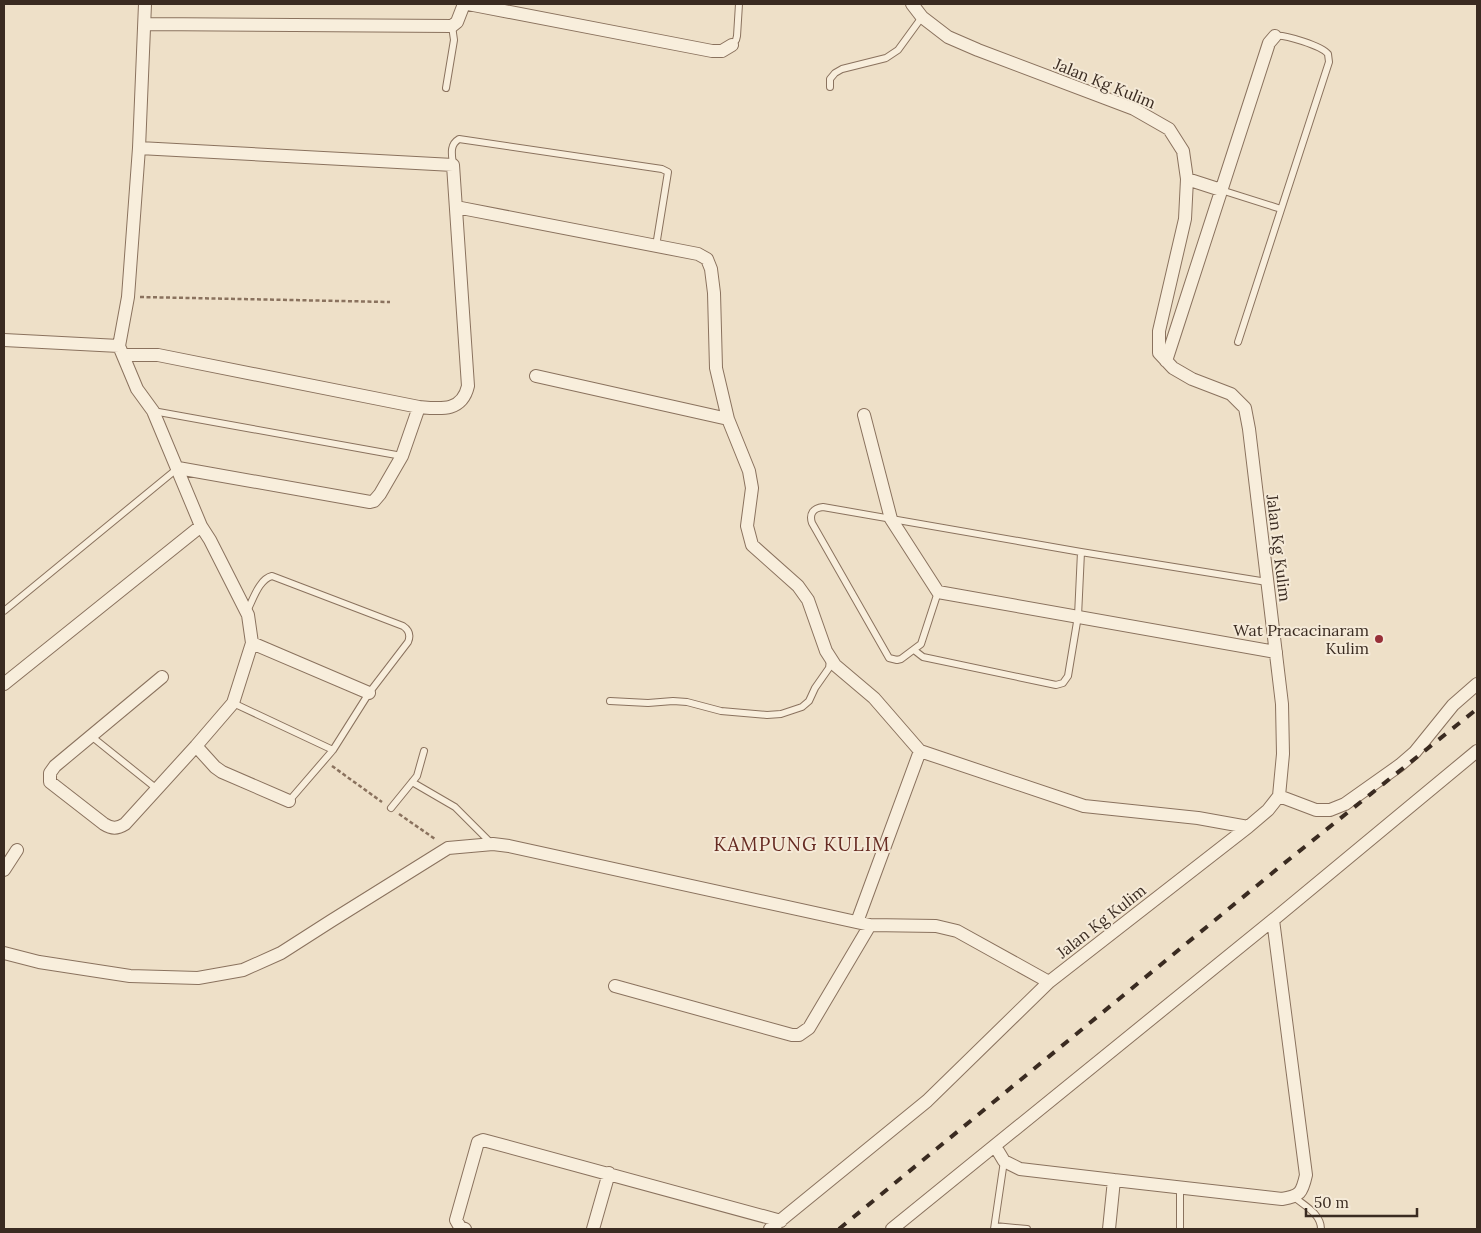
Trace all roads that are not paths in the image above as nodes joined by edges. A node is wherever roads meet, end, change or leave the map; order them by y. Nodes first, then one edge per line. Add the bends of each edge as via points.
1 (146, 4) edge
2 (464, 4) edge
3 (468, 4) edge
4 (739, 4) edge
5 (912, 4) edge
6 (922, 17) junction
7 (145, 24) junction
8 (452, 26) junction
9 (1274, 36) joint
10 (732, 45) joint
11 (830, 86) dead end
12 (446, 88) dead end
13 (139, 148) junction
14 (453, 165) junction
15 (1186, 179) junction
16 (1222, 190) junction
17 (456, 207) junction
18 (1281, 209) junction
19 (656, 246) junction
20 (4, 340) edge
21 (1238, 342) dead end
22 (121, 350) junction
23 (1166, 361) junction
24 (536, 376) dead end
25 (419, 408) junction
26 (153, 411) junction
27 (864, 415) dead end
28 (728, 419) junction
29 (402, 456) junction
30 (178, 468) junction
31 (891, 519) junction
32 (201, 526) junction
33 (1081, 552) junction
34 (1267, 582) junction
35 (938, 592) junction
36 (4, 610) edge
37 (247, 611) junction
38 (1078, 616) junction
39 (252, 643) junction
40 (914, 650) junction
41 (1276, 652) junction
42 (831, 658) junction
43 (162, 677) dead end
44 (4, 684) edge
45 (1477, 684) edge
46 (370, 693) junction
47 (610, 701) dead end
48 (233, 703) junction
49 (91, 736) junction
50 (196, 746) junction
51 (333, 750) junction
52 (1477, 750) edge
53 (424, 751) dead end
54 (920, 751) junction
55 (412, 782) junction
56 (157, 789) junction
57 (1280, 796) junction
58 (289, 801) joint
59 (391, 808) dead end
60 (1248, 827) junction
61 (493, 844) junction
62 (17, 850) dead end
63 (4, 870) edge
64 (1273, 920) junction
65 (857, 922) junction
66 (870, 925) junction
67 (4, 953) edge
68 (1049, 982) junction
69 (614, 986) dead end
70 (995, 1146) junction
71 (1004, 1161) junction
72 (609, 1174) junction
73 (1114, 1180) junction
74 (1180, 1187) junction
75 (1294, 1197) junction
76 (781, 1221) junction
77 (995, 1228) edge
78 (465, 1229) edge
79 (593, 1229) edge
80 (770, 1229) edge
81 (892, 1229) edge
82 (1027, 1229) edge
83 (1109, 1229) edge
84 (1180, 1229) edge
85 (1321, 1229) edge

1 - 7 street
2 - 8 street via 458,22
3 - 10 street via 712,51 722,51
4 - 10 lane via 737,36
5 - 6 street, Jalan Kg Kulim
6 - 11 lane via 898,50 886,58 835,72
6 - 15 street, Jalan Kg Kulim via 948,37 1134,109 1169,129 1183,151
7 - 8 street
7 - 13 street
8 - 12 lane via 454,40
9 - 16 street
9 - 18 lane via 1322,48 1330,58
13 - 14 street
13 - 22 street
14 - 17 street
14 - 19 lane via 451,149 459,139 662,168 668,172
15 - 16 street
15 - 23 street, Jalan Kg Kulim via 1185,219 1159,331 1159,353
16 - 18 lane
16 - 23 street
17 - 19 street
17 - 25 street via 468,386 466,396 452,407
18 - 21 lane
19 - 28 street via 698,254 707,259 714,293 716,368
20 - 22 street
22 - 25 street
22 - 26 street via 137,389
23 - 34 street, Jalan Kg Kulim via 1192,379 1230,394 1244,408
24 - 28 street
25 - 29 street
26 - 29 lane
26 - 30 street
27 - 31 street
28 - 42 street via 752,488 747,526 752,545 798,586 808,600
29 - 30 street via 380,494 370,502
30 - 32 street
30 - 36 lane
31 - 33 lane
31 - 35 street
31 - 40 lane via 823,507 817,508 810,517 889,658 898,660
32 - 37 street
32 - 44 street
33 - 34 lane
33 - 38 lane
34 - 41 street, Jalan Kg Kulim
35 - 38 street
35 - 40 lane via 921,644
37 - 39 street
37 - 46 lane via 262,582 272,576 407,628 408,642
38 - 40 lane via 1068,676 1060,685 923,656
38 - 41 street
39 - 46 street
39 - 48 street
41 - 57 street, Jalan Kg Kulim via 1282,712
42 - 47 lane via 829,668 809,702 781,714 720,711 687,702
42 - 54 street via 874,698
43 - 49 street
45 - 57 street via 1453,705 1415,752 1345,804 1330,810 1316,810
46 - 51 lane
48 - 50 street
48 - 51 lane
49 - 56 lane
49 - 56 street via 55,766 50,773 50,782 111,828 125,824
50 - 56 street
50 - 58 street via 222,772
51 - 58 lane
52 - 64 street
53 - 55 lane
54 - 60 street via 1084,806 1198,818
54 - 65 street
55 - 59 lane
55 - 61 lane via 454,806
57 - 60 street, Jalan Kg Kulim
60 - 68 street, Jalan Kg Kulim
61 - 65 street
61 - 67 street via 448,848 281,953 243,970 198,978 130,976 39,962
62 - 63 street
64 - 70 street
64 - 75 street via 1306,1175 1304,1188
65 - 66 street
66 - 68 street via 936,926 957,931
66 - 69 street via 810,1028 799,1035
68 - 76 street, Jalan Kg Kulim via 927,1100
70 - 71 street
70 - 81 street
71 - 73 street via 1020,1168
71 - 77 lane
72 - 76 street
72 - 78 street via 483,1140 478,1142 456,1220
72 - 79 street
73 - 74 street
73 - 83 street
74 - 75 street via 1282,1199
74 - 84 lane
75 - 85 lane via 1318,1217
76 - 80 street, Jalan Kg Kulim
77 - 82 lane

